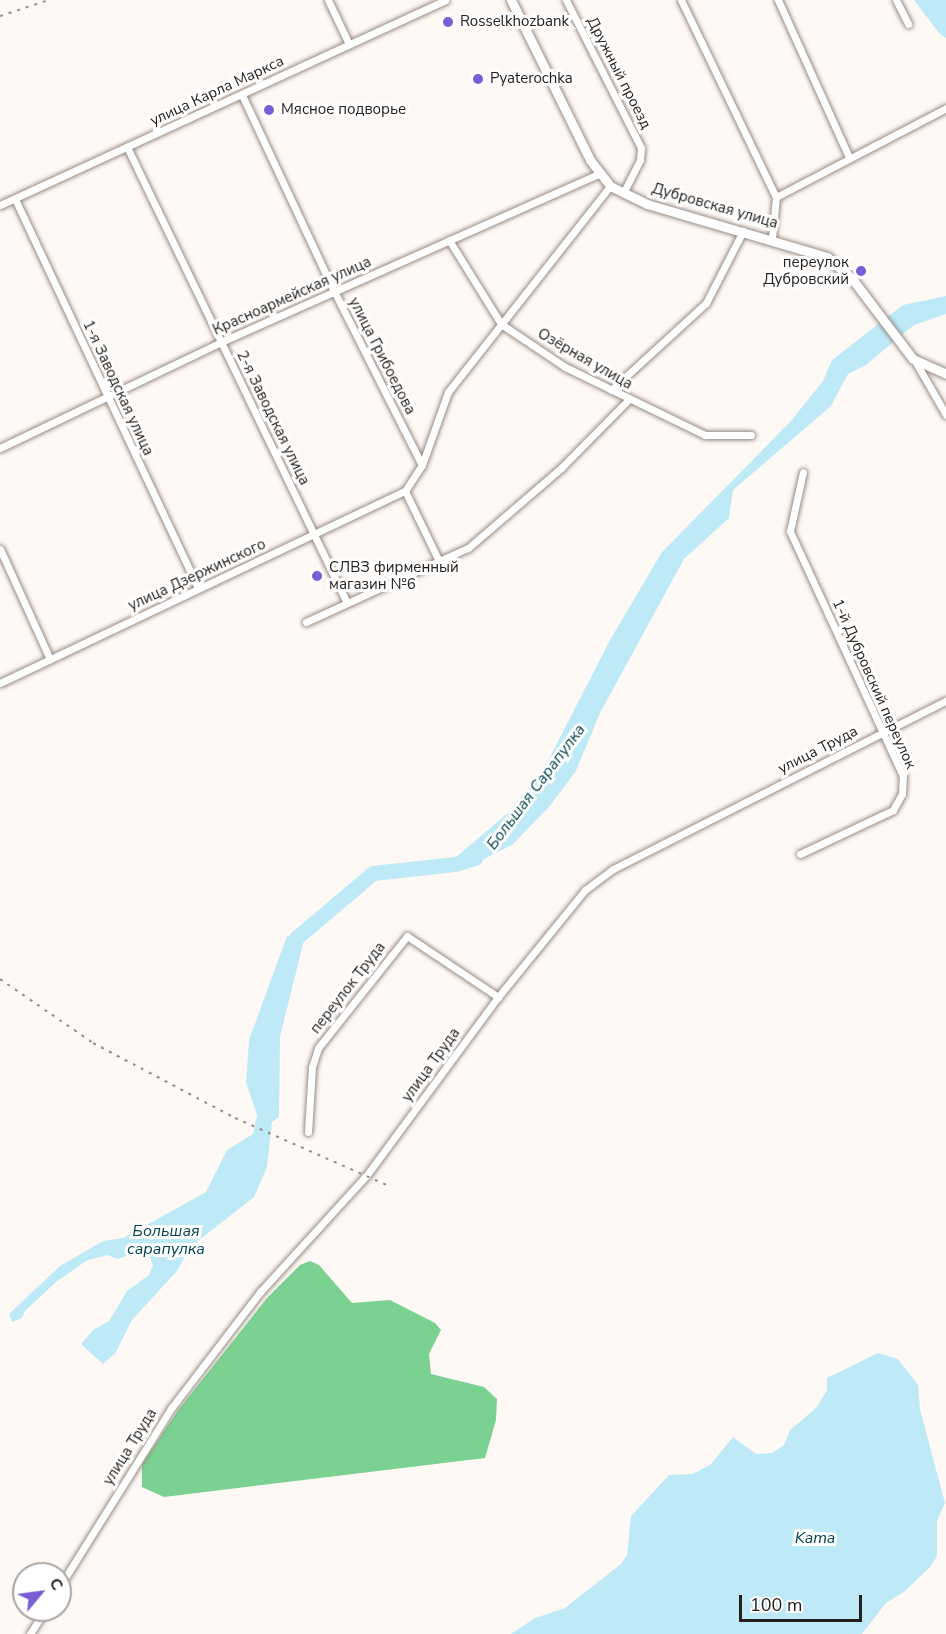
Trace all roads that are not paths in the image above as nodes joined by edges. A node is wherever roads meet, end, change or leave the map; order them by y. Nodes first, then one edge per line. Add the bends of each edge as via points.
1 (328, 0) edge
2 (445, 0) edge
3 (511, 0) edge
4 (566, 0) edge
5 (681, 0) edge
6 (778, 0) edge
7 (896, 0) edge
8 (908, 24) dead end
9 (349, 44) junction
10 (243, 95) junction
11 (946, 108) edge
12 (127, 147) junction
13 (849, 157) junction
14 (598, 174) junction
15 (610, 186) junction
16 (623, 193) junction
17 (776, 197) junction
18 (15, 199) junction
19 (0, 205) edge
20 (743, 231) junction
21 (772, 238) junction
22 (449, 240) junction
23 (334, 291) junction
24 (501, 324) junction
25 (221, 342) junction
26 (910, 355) junction
27 (946, 374) edge
28 (611, 390) junction
29 (106, 397) junction
30 (628, 400) junction
31 (946, 415) edge
32 (751, 435) dead end
33 (0, 448) edge
34 (422, 465) junction
35 (803, 472) dead end
36 (405, 491) junction
37 (315, 536) junction
38 (0, 549) edge
39 (439, 561) junction
40 (198, 588) junction
41 (347, 603) junction
42 (306, 622) dead end
43 (50, 659) junction
44 (0, 683) edge
45 (946, 701) edge
46 (882, 734) junction
47 (800, 854) dead end
48 (498, 997) junction
49 (308, 1132) dead end
50 (72, 1567) edge

1 - 9 street
2 - 9 street, улица Карла Маркса
3 - 14 main road, Дубровская улица
4 - 16 street, Дружный проезд via 641,148 640,160
5 - 17 street
6 - 13 street
7 - 8 street
9 - 10 street, улица Карла Маркса
10 - 12 street, улица Карла Маркса
10 - 23 street, улица Грибоедова
11 - 13 street
12 - 18 street, улица Карла Маркса
12 - 25 street, 2-я Заводская улица
13 - 17 street
14 - 15 main road, Дубровская улица
14 - 22 street, Красноармейская улица
15 - 16 main road, Дубровская улица
15 - 24 street
16 - 20 main road, Дубровская улица via 684,216
17 - 21 street
18 - 19 street, улица Карла Маркса
18 - 29 street, 1-я Заводская улица
20 - 21 main road, Дубровская улица
20 - 28 street via 706,303
21 - 26 main road, Дубровская улица via 827,257 870,303
22 - 23 street, Красноармейская улица
22 - 24 street, Озёрная улица
23 - 25 street, Красноармейская улица
23 - 34 street, улица Грибоедова
24 - 28 street, Озёрная улица via 565,367
24 - 34 street via 448,392
25 - 29 street, Красноармейская улица
25 - 37 street, 2-я Заводская улица
26 - 27 main road
26 - 31 street
28 - 30 street, Озёрная улица
29 - 33 street, Красноармейская улица
29 - 40 street, 1-я Заводская улица
30 - 32 street, Озёрная улица via 705,435
30 - 39 street via 561,468 468,548
34 - 36 street
35 - 46 street, 1-й Дубровский переулок via 790,531
36 - 37 street, улица Дзержинского
36 - 39 street
37 - 40 street, улица Дзержинского
37 - 41 street, 2-я Заводская улица
38 - 43 street
39 - 41 street
40 - 43 street, улица Дзержинского
41 - 42 street
43 - 44 street, улица Дзержинского
45 - 46 street, улица Труда
46 - 47 street, 1-й Дубровский переулок via 903,776 902,794 893,810
46 - 48 street, улица Труда via 613,869 585,890 554,923
48 - 49 street, переулок Труда via 407,936 318,1048 312,1067
48 - 50 street, улица Труда via 366,1176 260,1292 172,1407

